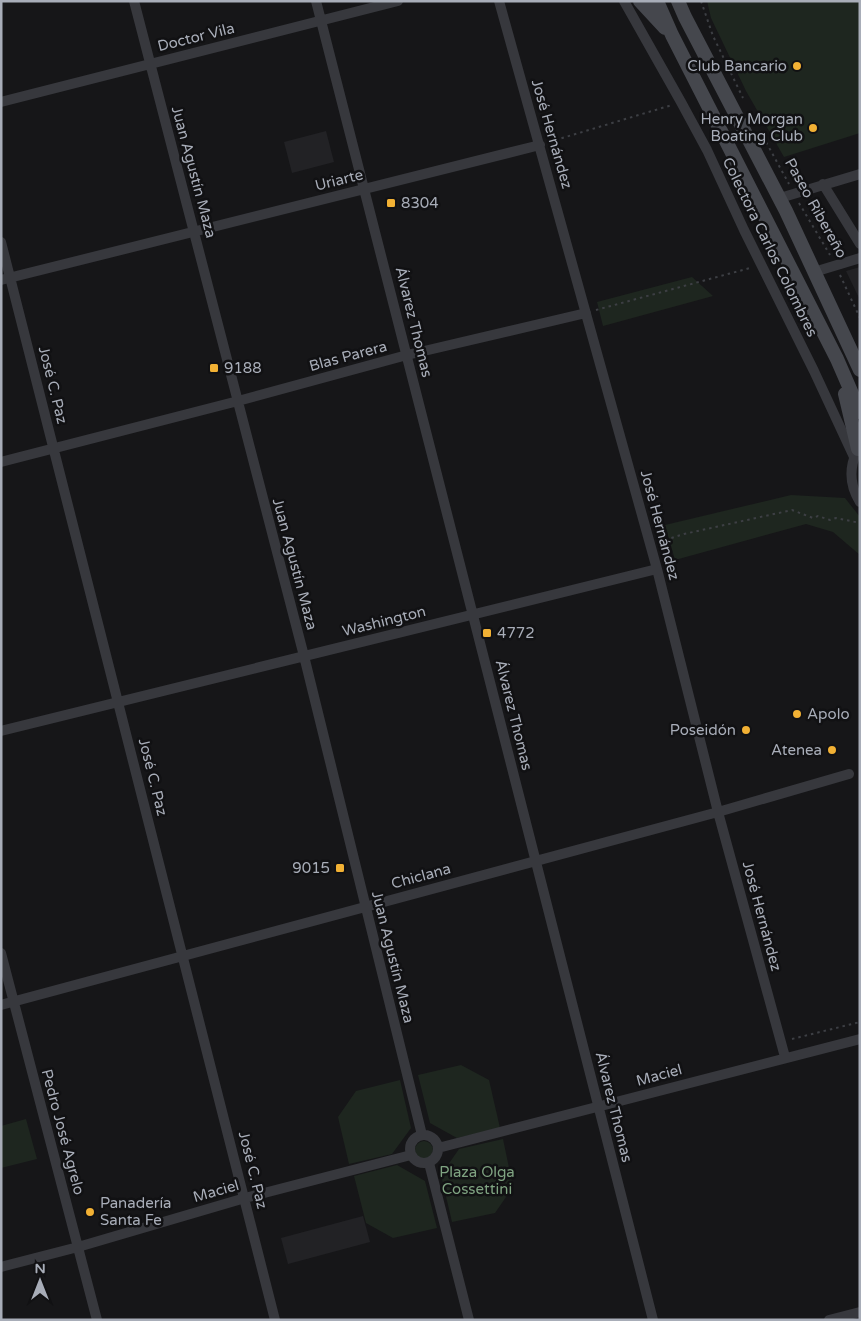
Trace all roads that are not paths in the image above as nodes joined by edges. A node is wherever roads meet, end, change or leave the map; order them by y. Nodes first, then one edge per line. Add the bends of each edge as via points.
1 (134, 1) edge
2 (316, 1) edge
3 (398, 1) edge
4 (499, 1) edge
5 (624, 1) edge
6 (640, 1) edge
7 (657, 1) edge
8 (678, 1) edge
9 (686, 1) edge
10 (685, 17) junction
11 (321, 21) junction
12 (672, 35) junction
13 (150, 64) junction
14 (1, 102) edge
15 (540, 145) junction
16 (860, 174) edge
17 (823, 184) junction
18 (364, 189) junction
19 (780, 198) junction
20 (194, 232) junction
21 (1, 242) edge
22 (860, 244) edge
23 (860, 258) edge
24 (814, 272) junction
25 (6, 279) edge
26 (586, 313) junction
27 (844, 338) junction
28 (860, 352) edge
29 (407, 355) junction
30 (836, 359) junction
31 (860, 370) edge
32 (238, 401) junction
33 (860, 412) edge
34 (54, 448) junction
35 (857, 451) edge
36 (1, 462) edge
37 (860, 502) edge
38 (656, 569) junction
39 (473, 615) junction
40 (304, 656) junction
41 (118, 702) junction
42 (1, 731) edge
43 (849, 774) dead end
44 (718, 812) junction
45 (536, 861) junction
46 (364, 906) junction
47 (1, 952) edge
48 (183, 956) junction
49 (14, 1002) junction
50 (1, 1005) edge
51 (860, 1039) edge
52 (785, 1058) junction
53 (599, 1106) junction
54 (422, 1135) junction
55 (438, 1148) junction
56 (410, 1155) junction
57 (429, 1163) junction
58 (245, 1198) junction
59 (78, 1247) junction
60 (1, 1267) edge
61 (860, 1312) edge
62 (96, 1320) edge
63 (276, 1320) edge
64 (469, 1320) edge
65 (653, 1320) edge
66 (829, 1320) edge

1 - 13 street, Juan Agustín Maza
2 - 11 street, Álvarez Thomas
3 - 11 street, Doctor Vila
4 - 15 street, José Hernández
5 - 35 street, Colectora Carlos Colombres via 707,150
6 - 12 main road
7 - 12 main road
8 - 10 main road
9 - 10 main road
10 - 19 main road
11 - 13 street, Doctor Vila
11 - 18 street, Álvarez Thomas
12 - 30 main road
13 - 14 street, Doctor Vila
13 - 20 street, Juan Agustín Maza
15 - 18 street, Uriarte
15 - 26 street, José Hernández
16 - 17 street
17 - 19 street
17 - 22 street
18 - 20 street, Uriarte
18 - 29 street, Álvarez Thomas
19 - 24 main road
20 - 25 street, Uriarte
20 - 32 street, Juan Agustín Maza
21 - 25 street, José C. Paz
23 - 24 street
24 - 27 main road
25 - 34 street, José C. Paz
26 - 29 street, Blas Parera
26 - 38 street, José Hernández
27 - 28 main road
27 - 31 main road
29 - 32 street, Blas Parera
29 - 39 street, Álvarez Thomas
30 - 33 main road
30 - 35 main road
32 - 34 street, Blas Parera
32 - 40 street, Juan Agustín Maza
34 - 36 street, Blas Parera
34 - 41 street, José C. Paz
35 - 37 street via 851,471 852,486
38 - 39 street, Washington
38 - 44 street, José Hernández
39 - 40 street, Washington
39 - 45 street, Álvarez Thomas
40 - 41 street, Washington
40 - 46 street, Juan Agustín Maza
41 - 42 street, Washington
41 - 48 street, José C. Paz
43 - 44 street, Chiclana
44 - 45 street, Chiclana
44 - 52 street, José Hernández
45 - 46 street, Chiclana
45 - 53 street, Álvarez Thomas
46 - 48 street, Chiclana
46 - 54 street, Juan Agustín Maza
47 - 49 street, Pedro José Agrelo
48 - 49 street, Chiclana
48 - 58 street, José C. Paz
49 - 50 street, Chiclana
49 - 59 street, Pedro José Agrelo
51 - 52 street, Maciel
52 - 53 street, Maciel
53 - 55 street, Maciel
53 - 65 street, Álvarez Thomas
54 - 55 street via 431,1137
54 - 56 street via 410,1145
55 - 57 street via 435,1158
56 - 57 street via 418,1163
56 - 58 street, Maciel
57 - 64 street
58 - 59 street, Maciel
58 - 63 street, José C. Paz
59 - 60 street, Maciel
59 - 62 street, Pedro José Agrelo
61 - 66 street

